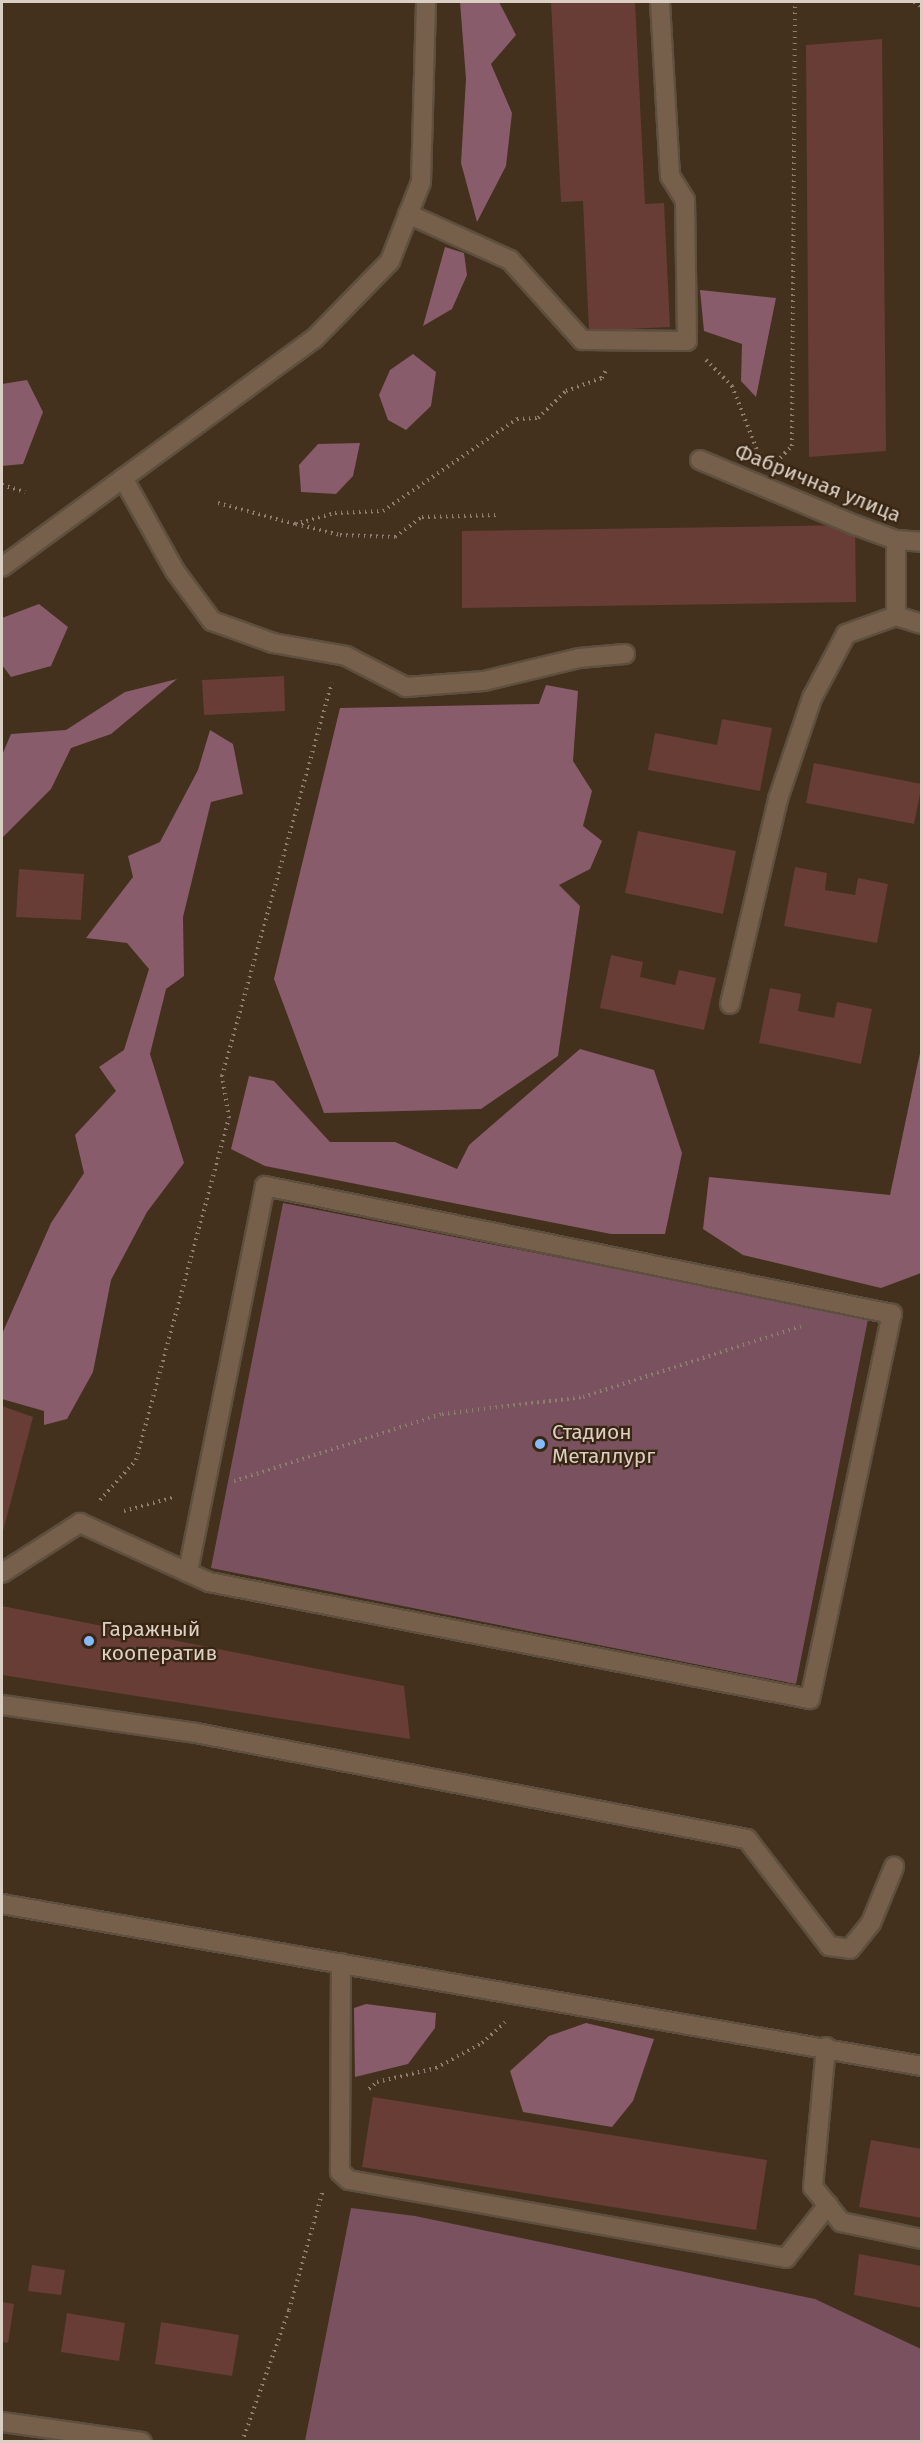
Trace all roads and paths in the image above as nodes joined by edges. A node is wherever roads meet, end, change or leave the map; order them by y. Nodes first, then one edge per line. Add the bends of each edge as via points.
1 (426, 2) edge
2 (660, 2) edge
3 (795, 2) edge
4 (914, 2) edge
5 (921, 6) edge
6 (408, 214) junction
7 (687, 342) junction
8 (621, 343) junction
9 (700, 460) dead end
10 (123, 478) junction
11 (755, 483) junction
12 (2, 485) edge
13 (25, 492) dead end
14 (218, 503) dead end
15 (497, 515) dead end
16 (295, 524) junction
17 (896, 540) junction
18 (921, 542) edge
19 (2, 567) edge
20 (896, 616) junction
21 (921, 624) edge
22 (625, 654) dead end
23 (346, 656) junction
24 (730, 1004) dead end
25 (810, 1323) dead end
26 (222, 1484) dead end
27 (178, 1496) dead end
28 (80, 1523) junction
29 (188, 1572) junction
30 (2, 1573) edge
31 (2, 1705) edge
32 (894, 1867) dead end
33 (2, 1904) edge
34 (341, 1963) junction
35 (510, 2018) dead end
36 (826, 2047) junction
37 (921, 2066) edge
38 (338, 2119) junction
39 (323, 2188) dead end
40 (828, 2205) junction
41 (921, 2239) edge
42 (2, 2422) edge
43 (142, 2442) edge
44 (242, 2442) edge

1 - 6 street via 421,182
2 - 7 street via 670,176 685,200
3 - 11 path via 792,446
4 - 5 path
6 - 8 street via 510,260 582,340
6 - 10 street via 390,261 314,339
7 - 8 street
7 - 11 path via 732,386 760,447
8 - 16 path via 602,378 566,390 538,418 517,419 383,510 335,513
9 - 11 street, Фабричная улица
10 - 19 street
10 - 23 street via 175,572 212,621 273,643
11 - 17 street, Фабричная улица
12 - 13 path
14 - 16 path
15 - 16 path via 422,517 395,537 340,535
17 - 18 street, Фабричная улица
17 - 20 street
20 - 21 street
20 - 24 street via 846,634 812,698 778,799
22 - 23 street via 579,658 484,681 406,687
23 - 28 path via 328,690 222,1076 229,1118 136,1460
25 - 26 path via 582,1397 442,1414
27 - 28 path
28 - 29 street
28 - 30 street
29 - 29 street via 209,1582 810,1699 892,1314 265,1186
31 - 32 street via 196,1733 747,1839 829,1946 850,1949 871,1923
33 - 34 street
34 - 36 street
34 - 38 street
35 - 38 path via 483,2043 436,2068 377,2082
36 - 37 street
36 - 40 street via 813,2187
38 - 40 street via 340,2172 350,2180 786,2258
39 - 44 path via 290,2310
40 - 41 street via 842,2222
42 - 43 street

